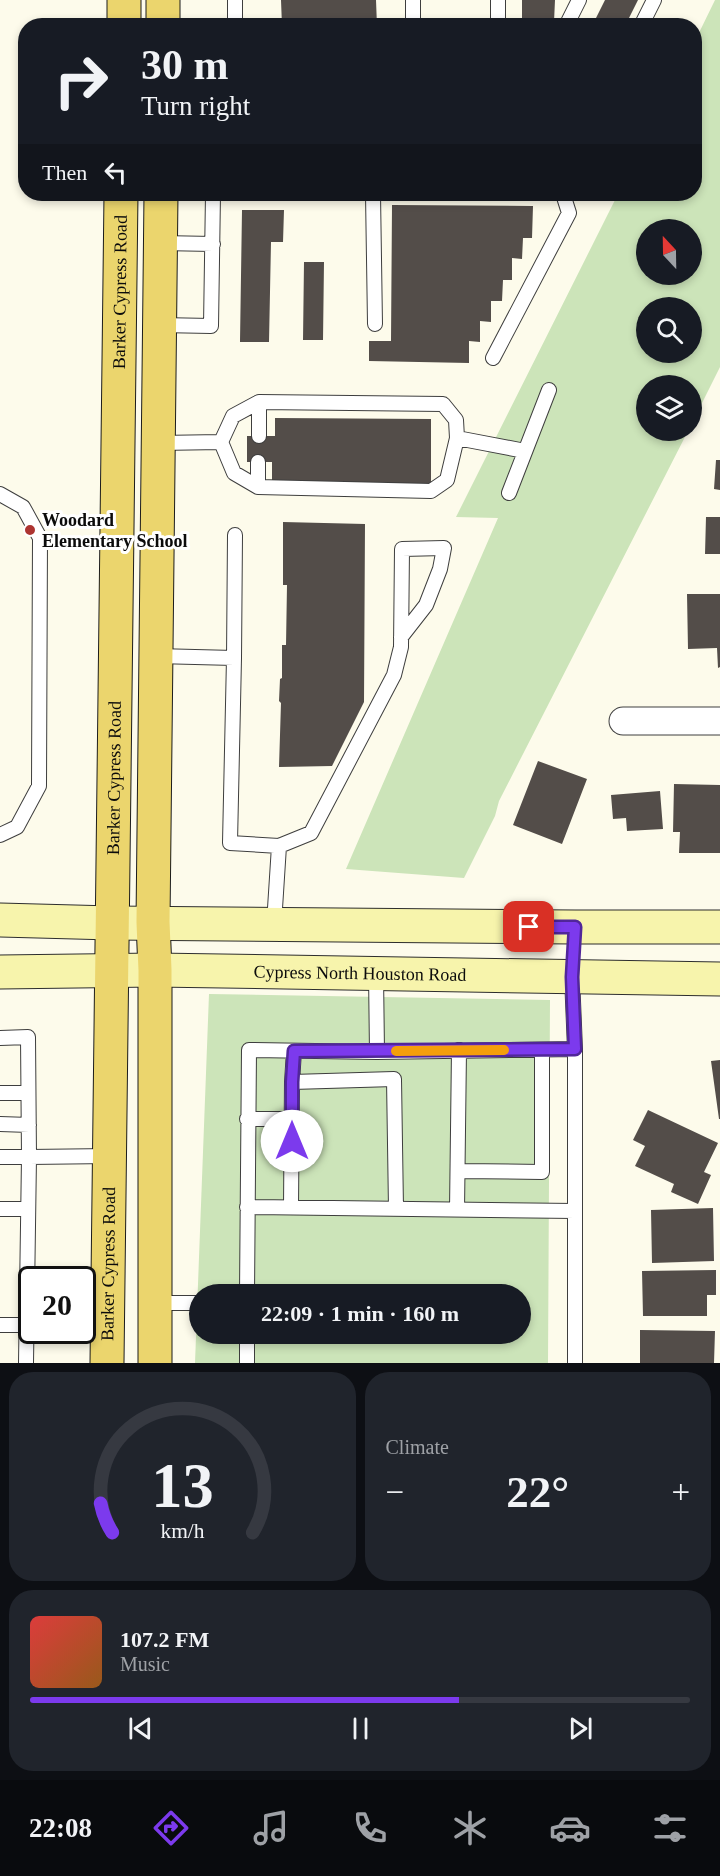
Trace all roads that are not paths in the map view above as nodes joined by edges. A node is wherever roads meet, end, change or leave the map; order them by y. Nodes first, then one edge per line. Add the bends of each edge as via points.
1 (124, 0) edge
2 (163, 0) edge
3 (235, 0) edge
4 (413, 0) edge
5 (498, 0) edge
6 (579, 0) edge
7 (654, 0) edge
8 (124, 18) edge
9 (163, 18) edge
10 (235, 18) edge
11 (413, 18) edge
12 (498, 18) edge
13 (570, 18) edge
14 (645, 18) edge
15 (121, 201) edge
16 (161, 201) edge
17 (213, 201) edge
18 (373, 201) edge
19 (565, 201) edge
20 (161, 243) junction
21 (213, 244) junction
22 (375, 324) dead end
23 (160, 325) junction
24 (493, 358) dead end
25 (549, 390) dead end
26 (259, 402) junction
27 (259, 436) dead end
28 (457, 438) junction
29 (221, 442) junction
30 (159, 443) junction
31 (118, 445) junction
32 (525, 452) junction
33 (258, 462) dead end
34 (258, 488) junction
35 (509, 493) dead end
36 (0, 494) edge
37 (235, 535) dead end
38 (401, 637) junction
39 (156, 656) junction
40 (234, 658) junction
41 (623, 721) dead end
42 (720, 721) edge
43 (0, 835) edge
44 (279, 846) junction
45 (0, 920) edge
46 (153, 922) junction
47 (112, 923) junction
48 (274, 924) junction
49 (575, 927) junction
50 (720, 927) edge
51 (112, 970) junction
52 (155, 970) junction
53 (0, 972) edge
54 (376, 974) junction
55 (572, 977) junction
56 (720, 979) edge
57 (0, 1038) edge
58 (575, 1049) junction
59 (459, 1050) junction
60 (542, 1050) junction
61 (294, 1051) junction
62 (377, 1052) junction
63 (292, 1082) junction
64 (0, 1093) edge
65 (28, 1093) junction
66 (247, 1119) junction
67 (292, 1119) junction
68 (0, 1124) edge
69 (29, 1125) junction
70 (110, 1156) junction
71 (0, 1157) edge
72 (29, 1157) junction
73 (458, 1171) junction
74 (247, 1207) junction
75 (291, 1208) junction
76 (0, 1209) edge
77 (28, 1209) junction
78 (396, 1209) junction
79 (457, 1210) junction
80 (575, 1211) junction
81 (27, 1266) edge
82 (247, 1284) edge
83 (155, 1303) junction
84 (189, 1303) edge
85 (0, 1325) edge
86 (18, 1325) edge
87 (26, 1344) edge
88 (248, 1344) edge
89 (26, 1363) edge
90 (107, 1363) edge
91 (155, 1363) edge
92 (248, 1363) edge
93 (575, 1363) edge

1 - 8 main road
2 - 9 main road
3 - 10 lane
4 - 11 lane
5 - 12 lane
6 - 13 lane
7 - 14 lane
15 - 31 main road, Barker Cypress Road
16 - 20 main road
17 - 21 lane
18 - 22 lane
19 - 24 lane via 569,213
20 - 21 lane
20 - 23 main road
21 - 23 lane via 211,326
23 - 30 main road
25 - 32 lane
26 - 27 lane
26 - 28 lane via 443,404 456,420
26 - 29 lane via 233,416
28 - 32 lane
28 - 34 lane via 447,480 431,491
29 - 30 lane
29 - 34 lane via 234,473
30 - 31 main road
30 - 39 main road
31 - 47 main road, Barker Cypress Road
32 - 35 lane
33 - 34 lane
36 - 43 lane via 23,507 40,538 40,550 39,786 17,827
37 - 40 lane
38 - 38 lane via 402,549 444,548 426,605
38 - 44 lane via 394,675 311,833
39 - 40 lane
39 - 46 main road
40 - 44 lane via 230,843
41 - 42 street
44 - 48 lane
45 - 47 main road
46 - 47 main road
46 - 48 main road
46 - 52 main road
47 - 51 main road, Barker Cypress Road
48 - 49 main road
49 - 50 main road
49 - 55 main road
51 - 52 main road, Cypress North Houston Road
51 - 53 main road, Cypress North Houston Road
51 - 70 main road, Barker Cypress Road
52 - 54 main road, Cypress North Houston Road
52 - 83 main road
54 - 55 main road, Cypress North Houston Road
54 - 62 lane
55 - 56 main road, Cypress North Houston Road
55 - 58 lane
57 - 65 lane via 28,1037
58 - 60 lane
58 - 80 lane
59 - 60 lane
59 - 62 lane
59 - 73 lane
60 - 73 lane via 542,1172
61 - 62 lane
61 - 63 lane
61 - 66 lane via 249,1050
63 - 67 lane
63 - 78 lane via 394,1079
64 - 65 lane
65 - 69 lane
66 - 67 lane
66 - 74 lane
67 - 75 lane
68 - 69 lane
69 - 72 lane
70 - 72 lane
70 - 90 main road, Barker Cypress Road
71 - 72 lane
72 - 77 lane
73 - 79 lane
74 - 75 lane
74 - 82 lane
75 - 78 lane
76 - 77 lane
77 - 81 lane
78 - 79 lane
79 - 80 lane
80 - 93 lane
83 - 84 lane
83 - 91 main road
85 - 86 lane
87 - 89 lane
88 - 92 lane

